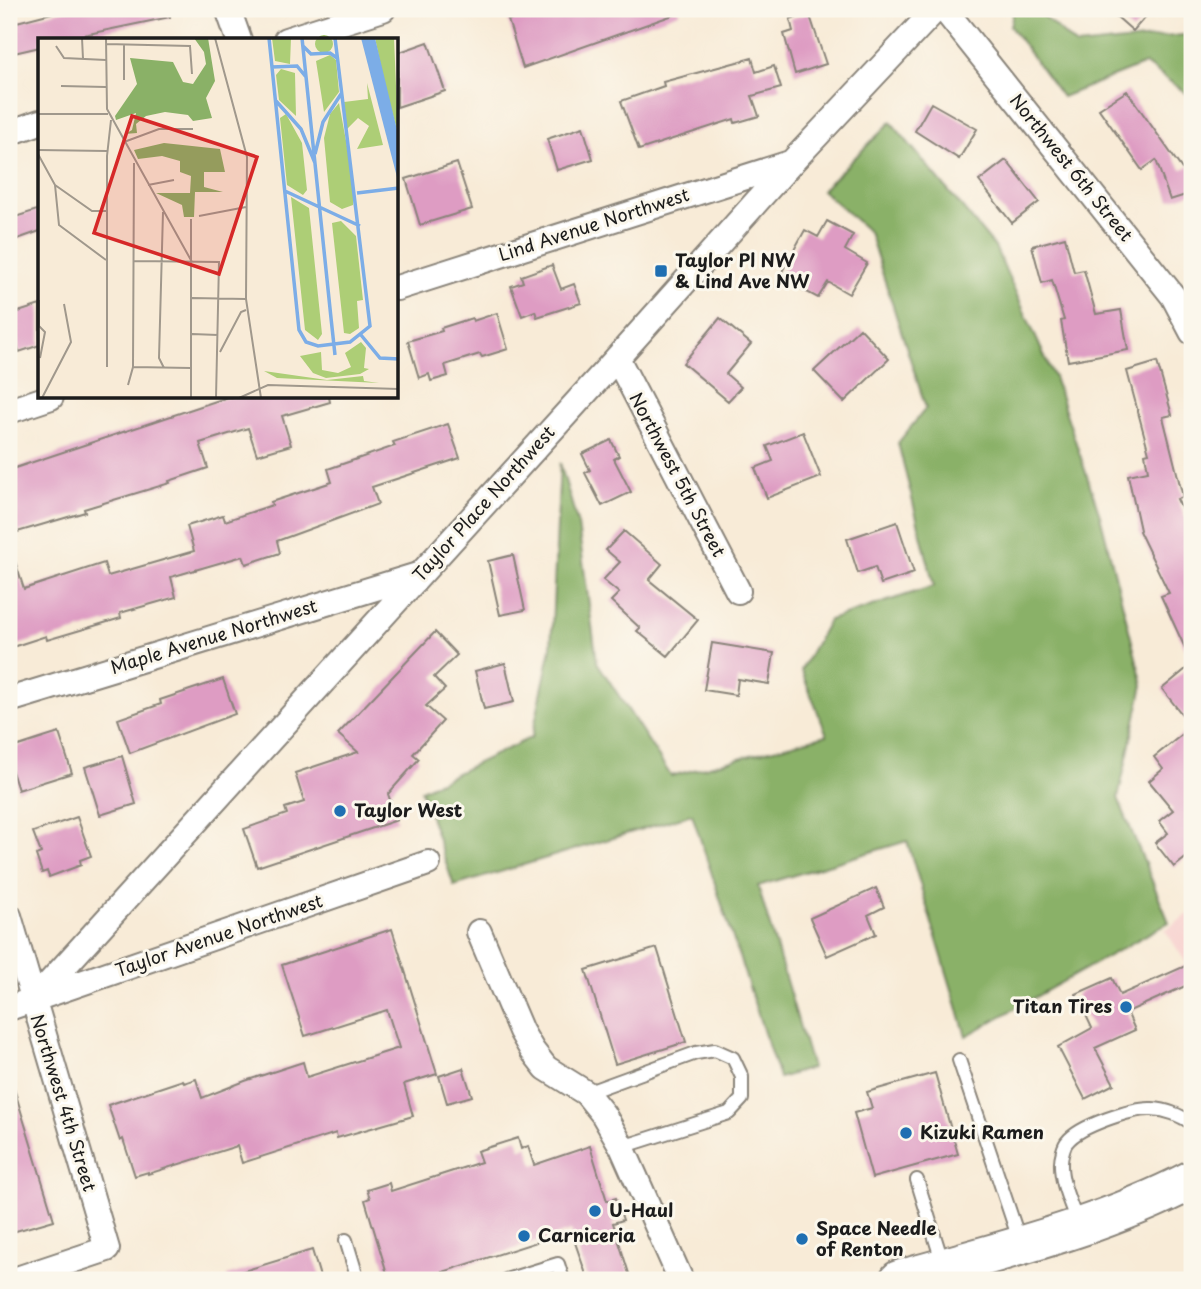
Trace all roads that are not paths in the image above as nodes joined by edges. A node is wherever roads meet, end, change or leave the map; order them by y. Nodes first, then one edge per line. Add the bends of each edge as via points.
1 (228, 9) edge
2 (383, 9) edge
3 (936, 9) edge
4 (944, 9) edge
5 (238, 38) edge
6 (292, 38) edge
7 (38, 123) edge
8 (9, 133) edge
9 (792, 162) junction
10 (399, 287) edge
11 (1192, 332) edge
12 (617, 358) junction
13 (45, 399) edge
14 (9, 411) edge
15 (418, 575) junction
16 (738, 591) dead end
17 (9, 700) edge
18 (428, 863) dead end
19 (9, 916) edge
20 (479, 932) dead end
21 (33, 1001) junction
22 (9, 1008) edge
23 (959, 1060) dead end
24 (586, 1093) junction
25 (1192, 1123) edge
26 (622, 1147) junction
27 (917, 1180) dead end
28 (1192, 1180) edge
29 (1079, 1229) junction
30 (346, 1240) dead end
31 (1021, 1245) junction
32 (944, 1267) junction
33 (14, 1280) edge
34 (358, 1280) edge
35 (506, 1280) edge
36 (563, 1280) edge
37 (681, 1280) edge
38 (899, 1280) edge

1 - 5 street
2 - 6 street
3 - 9 street, Taylor Place Northwest
4 - 11 street, Northwest 6th Street via 1172,296
7 - 8 street
9 - 10 street, Lind Avenue Northwest
9 - 12 street, Taylor Place Northwest
12 - 15 street, Taylor Place Northwest
12 - 16 street, Northwest 5th Street
13 - 14 street
15 - 17 street, Maple Avenue Northwest
15 - 21 street, Taylor Place Northwest
18 - 21 street, Taylor Avenue Northwest
19 - 21 street, Northwest 4th Street
20 - 24 street via 532,1050 546,1069
21 - 22 street, Taylor Avenue Northwest
21 - 33 street, Northwest 4th Street via 107,1249
23 - 31 lane
24 - 26 street
24 - 26 lane via 696,1053 715,1051 733,1058 742,1077 742,1100 729,1112
25 - 29 lane via 1175,1112 1150,1108 1124,1112 1067,1142 1061,1161
26 - 37 street
27 - 32 lane
28 - 29 main road
29 - 31 main road
30 - 34 lane
31 - 32 main road
32 - 38 main road
35 - 36 lane via 558,1264

